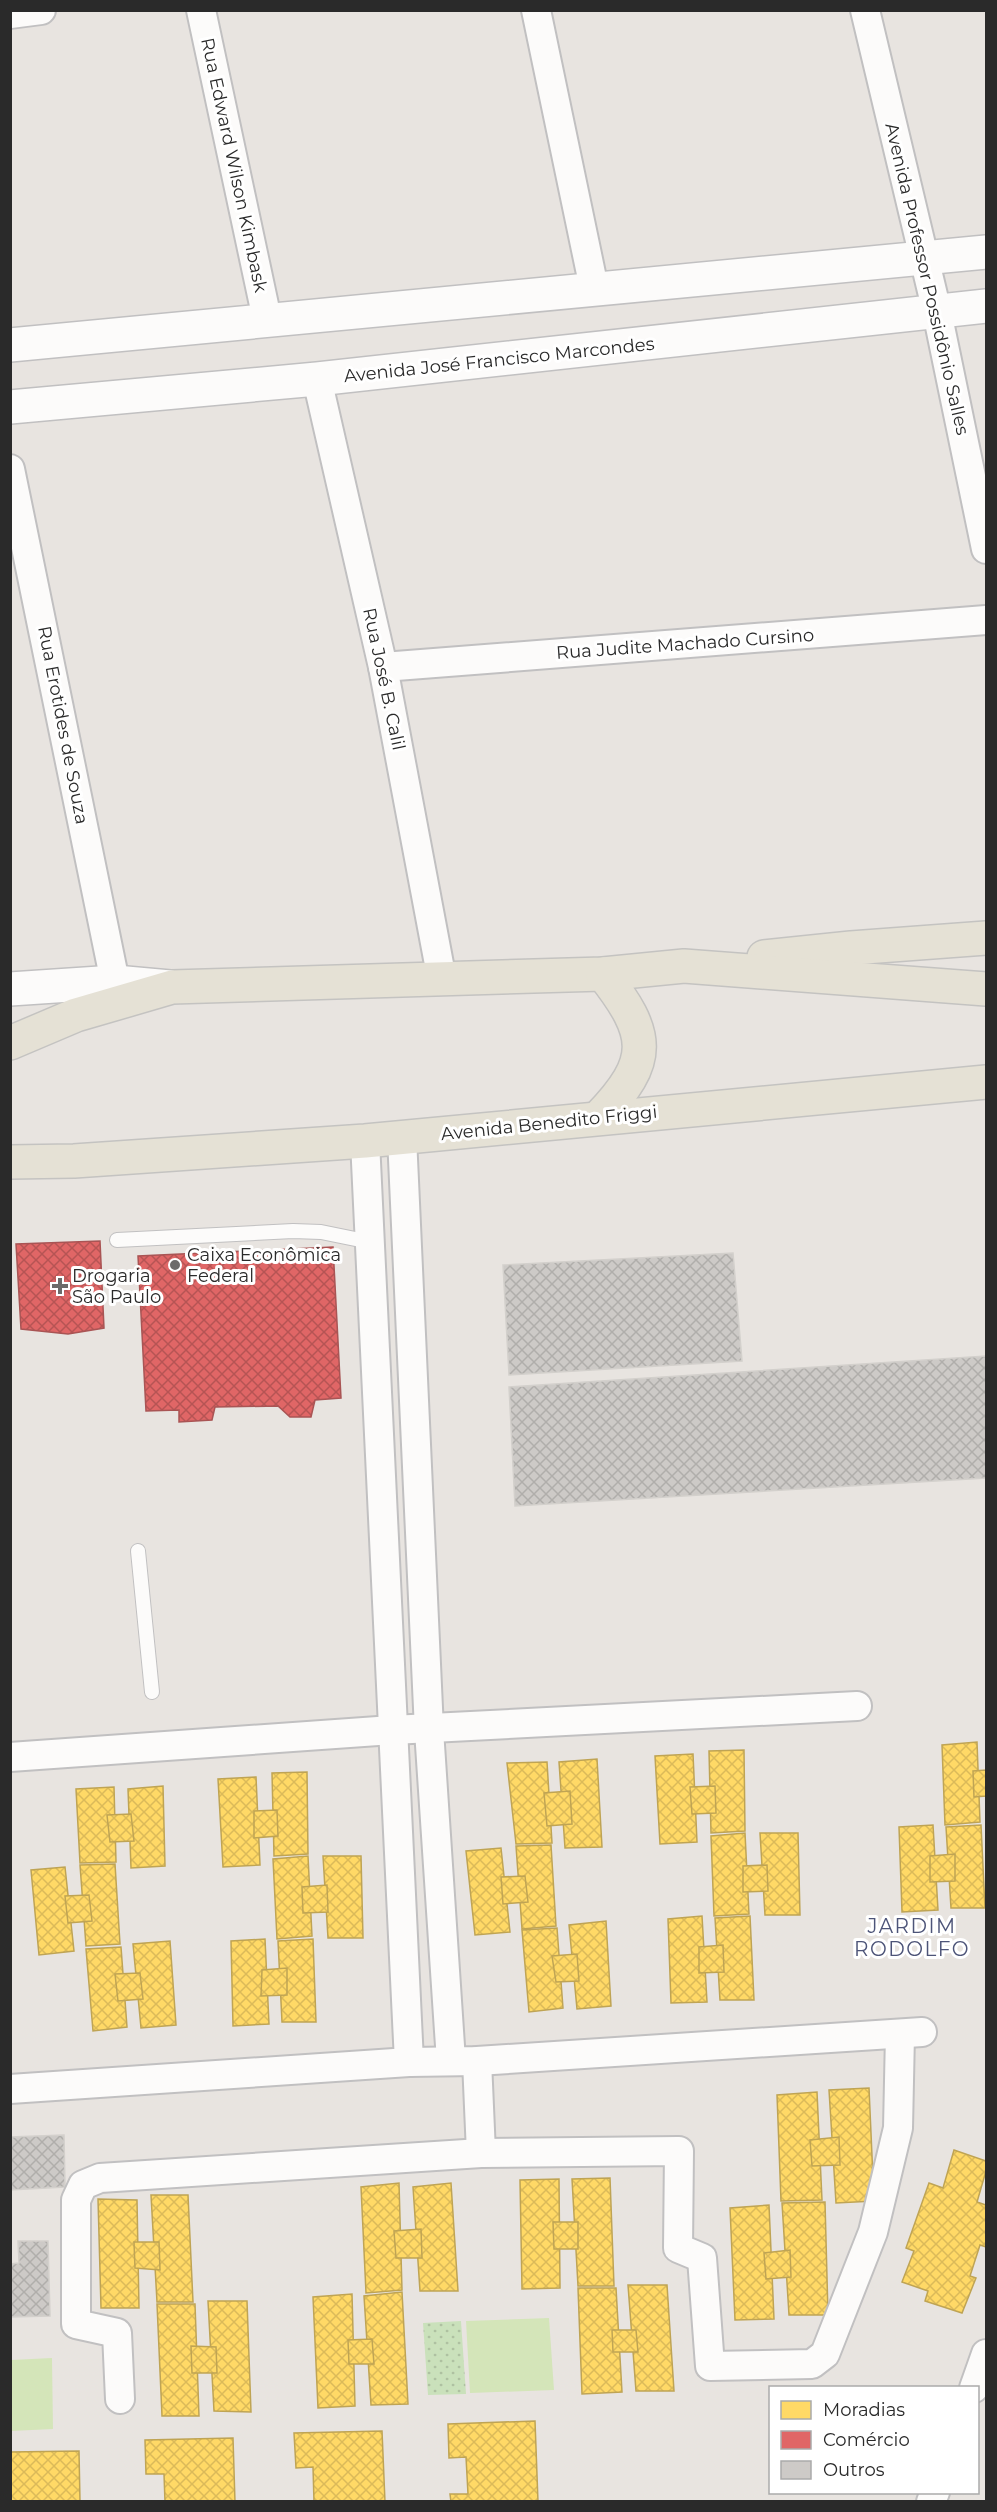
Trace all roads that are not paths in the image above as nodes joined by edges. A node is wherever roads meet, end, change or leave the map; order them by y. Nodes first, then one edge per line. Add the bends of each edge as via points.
1 (41, 10) edge
2 (201, 10) edge
3 (536, 10) edge
4 (865, 10) edge
5 (10, 14) edge
6 (987, 252) edge
7 (924, 259) junction
8 (594, 288) junction
9 (987, 306) edge
10 (938, 312) junction
11 (267, 320) junction
12 (10, 345) edge
13 (317, 380) junction
14 (10, 408) edge
15 (10, 468) edge
16 (987, 549) edge
17 (987, 620) edge
18 (383, 667) junction
19 (987, 938) edge
20 (684, 966) junction
21 (603, 974) junction
22 (442, 980) junction
23 (115, 982) junction
24 (172, 987) junction
25 (10, 989) edge
26 (987, 989) edge
27 (10, 1043) edge
28 (987, 1082) edge
29 (599, 1117) junction
30 (402, 1137) junction
31 (365, 1141) junction
32 (10, 1162) edge
33 (117, 1240) dead end
34 (370, 1242) junction
35 (138, 1551) dead end
36 (152, 1692) dead end
37 (857, 1706) dead end
38 (392, 1730) junction
39 (429, 1730) junction
40 (10, 1757) edge
41 (464, 2061) junction
42 (409, 2062) junction
43 (10, 2089) edge
44 (481, 2153) junction
45 (987, 2354) edge
46 (975, 2386) edge
47 (120, 2399) dead end

1 - 5 street
2 - 11 street, Rua Edward Wilson Kimbask
3 - 8 street
4 - 7 street, Avenida Professor Possidônio Salles
6 - 7 street
7 - 8 street
7 - 10 street, Avenida Professor Possidônio Salles
8 - 11 street
9 - 10 street, Avenida José Francisco Marcondes
10 - 13 street, Avenida José Francisco Marcondes
10 - 16 street, Avenida Professor Possidônio Salles
11 - 12 street
13 - 14 street, Avenida José Francisco Marcondes
13 - 18 street, Rua José B. Calil
15 - 23 street, Rua Erotides de Souza
17 - 18 street, Rua Judite Machado Cursino
18 - 22 street, Rua José B. Calil
19 - 20 main road
20 - 21 main road
20 - 26 main road
21 - 22 main road
21 - 29 main road via 627,1005 640,1035 637,1066 623,1092
22 - 24 main road
23 - 24 street
23 - 25 street
24 - 27 main road via 76,1015
28 - 29 main road, Avenida Benedito Friggi
29 - 30 main road, Avenida Benedito Friggi
30 - 31 main road, Avenida Benedito Friggi
30 - 39 street
31 - 32 main road, Avenida Benedito Friggi
31 - 34 street
33 - 34 lane via 293,1231
34 - 38 street
35 - 36 lane
37 - 39 street
38 - 39 street
38 - 40 street
38 - 42 street
39 - 41 street
41 - 42 street
41 - 44 street
41 - 44 street via 911,2033 898,2128 873,2232 825,2354 812,2364 710,2366 702,2258 678,2248 679,2151
42 - 43 street
44 - 47 street via 100,2178 83,2185 76,2200 76,2324 117,2333
45 - 46 street

